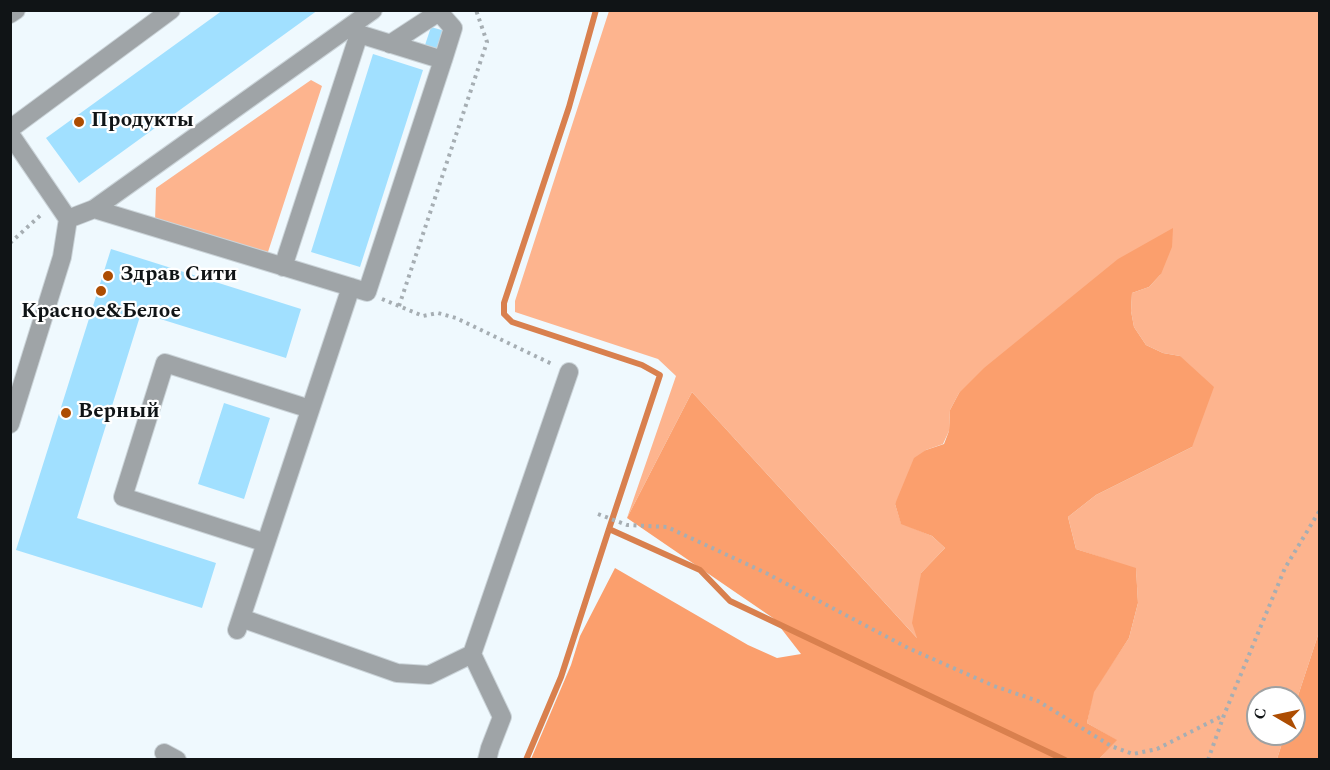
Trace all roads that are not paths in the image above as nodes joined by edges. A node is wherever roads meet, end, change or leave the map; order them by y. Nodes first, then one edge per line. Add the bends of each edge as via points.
1 (16, 10) edge
2 (171, 10) edge
3 (373, 10) edge
4 (10, 14) edge
5 (355, 30) junction
6 (390, 44) junction
7 (442, 60) junction
8 (10, 129) edge
9 (10, 134) edge
10 (94, 209) junction
11 (68, 219) junction
12 (283, 267) junction
13 (359, 289) junction
14 (568, 372) road end
15 (310, 409) junction
16 (10, 424) edge
17 (266, 543) junction
18 (471, 654) junction
19 (487, 759) edge

1 - 4 lane
2 - 8 lane
3 - 5 lane
5 - 6 lane
5 - 10 lane
5 - 12 lane
6 - 7 lane
6 - 7 lane via 439,12 453,28
7 - 13 lane
9 - 11 lane
10 - 11 lane
10 - 12 lane
11 - 16 lane via 62,257
12 - 13 lane
13 - 15 lane
14 - 18 lane
15 - 17 lane
15 - 17 lane via 165,363 123,497
17 - 18 lane via 239,624 397,673 429,675
18 - 19 lane via 502,717

